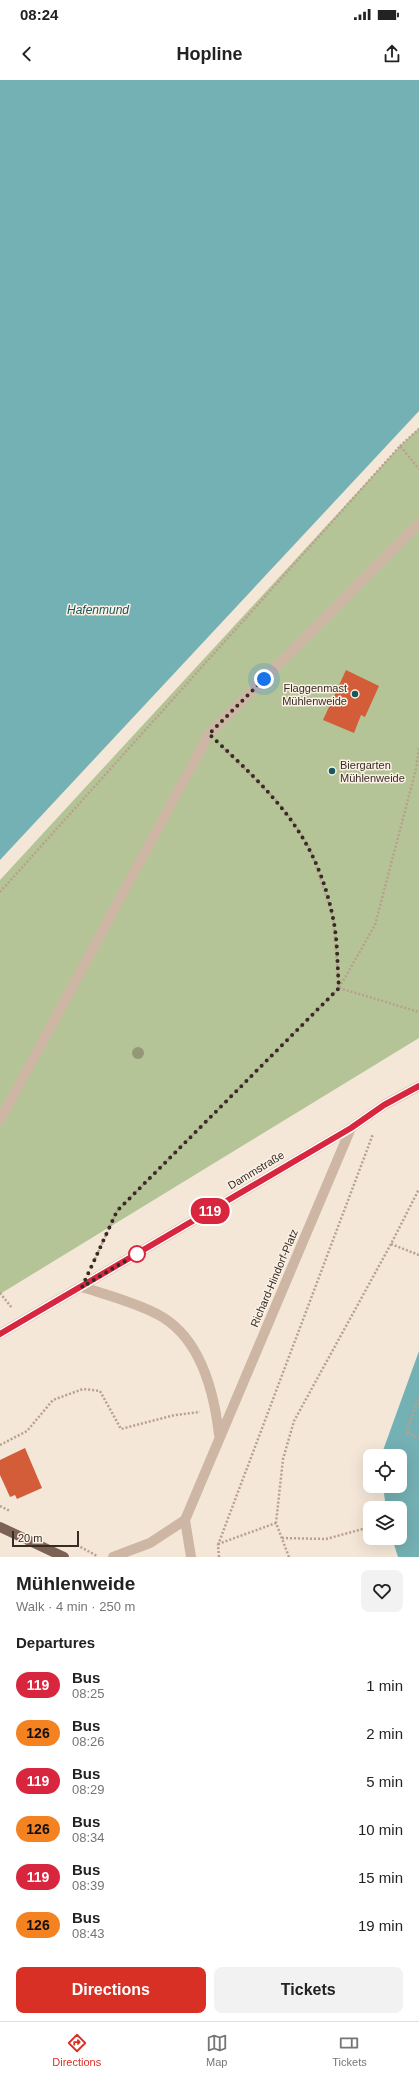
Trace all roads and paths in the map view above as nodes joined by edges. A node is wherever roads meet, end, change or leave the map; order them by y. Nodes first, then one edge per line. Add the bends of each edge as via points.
1 (419, 429) edge
2 (400, 446) junction
3 (419, 469) edge
4 (419, 523) edge
5 (209, 734) junction
6 (419, 748) edge
7 (0, 892) edge
8 (339, 988) junction
9 (419, 1012) edge
10 (419, 1086) edge
11 (384, 1105) junction
12 (0, 1120) edge
13 (351, 1128) junction
14 (419, 1189) edge
15 (391, 1244) junction
16 (419, 1255) edge
17 (82, 1287) junction
18 (0, 1334) edge
19 (419, 1399) edge
20 (216, 1410) junction
21 (219, 1437) junction
22 (419, 1438) edge
23 (0, 1445) edge
24 (185, 1520) junction
25 (276, 1523) junction
26 (0, 1527) edge
27 (363, 1529) edge
28 (282, 1538) junction
29 (218, 1545) junction
30 (64, 1557) edge
31 (113, 1557) edge
32 (191, 1557) edge
33 (219, 1557) edge
34 (289, 1557) edge

1 - 2 path
2 - 3 path
2 - 7 path
4 - 5 street
5 - 8 path via 273,797 291,818 310,848 333,918
5 - 12 street
6 - 8 path via 416,769 375,925
8 - 9 path
8 - 17 path via 117,1211
10 - 11 street, Dammstraße
11 - 13 street, Dammstraße
11 - 29 path
13 - 17 street, Dammstraße
13 - 21 street, Richard-Hindorf-Platz
14 - 15 path
15 - 16 path
15 - 25 path via 294,1421 283,1459
17 - 18 street, Dammstraße
17 - 20 street, Richard-Hindorf-Platz via 151,1311 179,1330 194,1350 202,1367
19 - 22 path via 408,1427 408,1433
20 - 21 street, Richard-Hindorf-Platz
20 - 23 path via 175,1415 121,1429 100,1391 83,1389 53,1400 27,1430
21 - 24 street, Richard-Hindorf-Platz
24 - 31 street via 150,1543
24 - 32 street
25 - 28 path
25 - 29 path
26 - 30 main road
27 - 28 path via 326,1539
28 - 34 path
29 - 33 path

